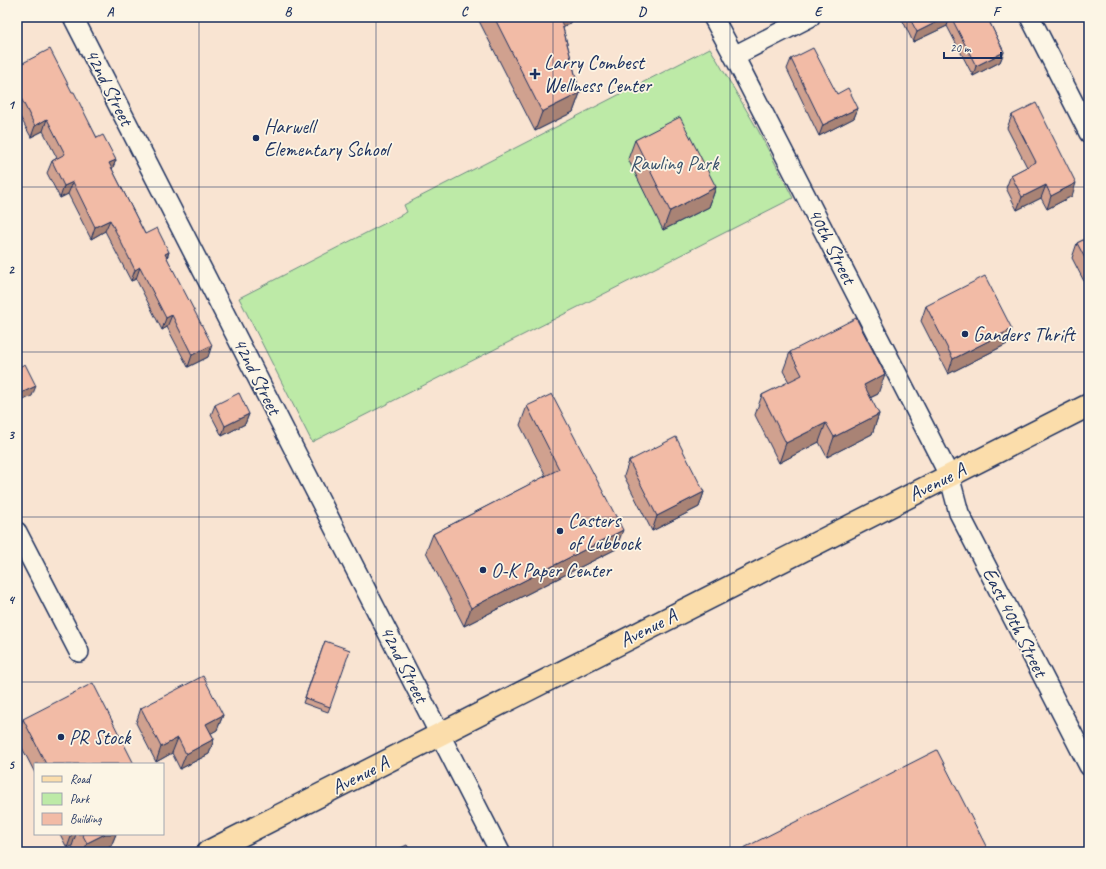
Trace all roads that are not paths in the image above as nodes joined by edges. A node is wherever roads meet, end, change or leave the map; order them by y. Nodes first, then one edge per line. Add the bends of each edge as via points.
1 (73, 17) edge
2 (713, 17) edge
3 (810, 17) edge
4 (1030, 17) edge
5 (734, 56) junction
6 (1089, 133) edge
7 (1089, 405) edge
8 (949, 476) junction
9 (17, 532) edge
10 (79, 652) dead end
11 (440, 734) junction
12 (1089, 766) edge
13 (208, 852) edge
14 (500, 852) edge

1 - 11 street, 42nd Street
2 - 5 street, 40th Street
3 - 5 street
4 - 6 street
5 - 8 street, 40th Street
7 - 8 main road, Avenue A
8 - 11 main road, Avenue A
8 - 12 street, East 40th Street via 959,513
9 - 10 street
11 - 13 main road, Avenue A
11 - 14 street, 42nd Street

